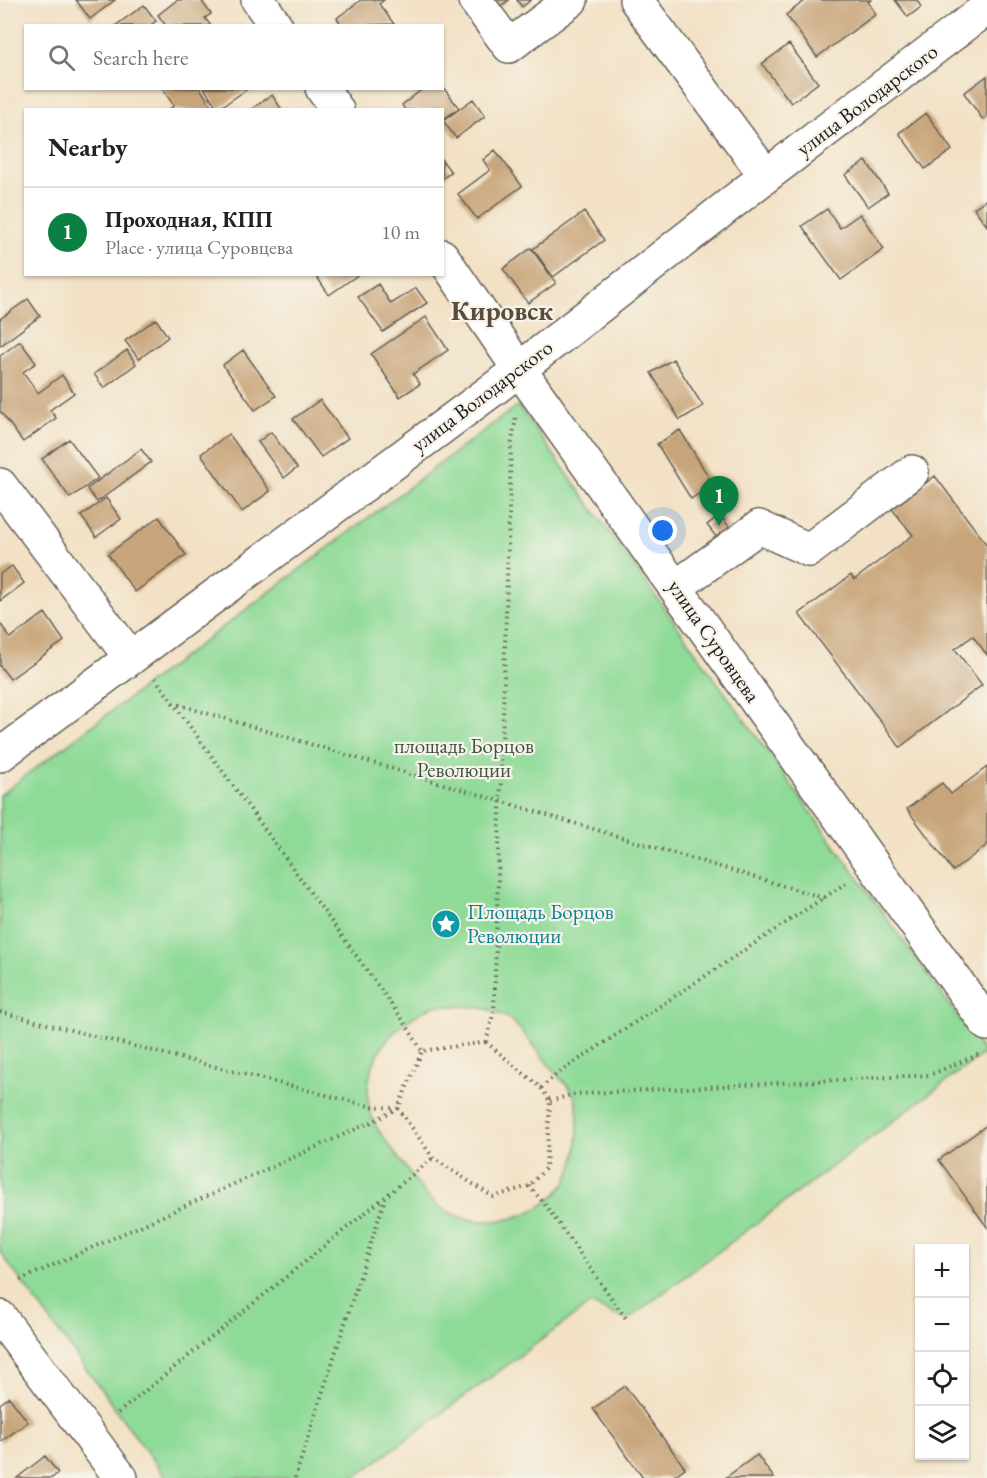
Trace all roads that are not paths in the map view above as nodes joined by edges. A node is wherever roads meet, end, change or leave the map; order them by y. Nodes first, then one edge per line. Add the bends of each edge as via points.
1 (258, 0) edge
2 (475, 0) edge
3 (571, 0) edge
4 (636, 0) edge
5 (987, 8) edge
6 (275, 24) edge
7 (323, 90) edge
8 (336, 108) edge
9 (766, 176) junction
10 (444, 260) edge
11 (509, 377) junction
12 (912, 472) dead end
13 (0, 485) edge
14 (676, 587) junction
15 (134, 656) junction
16 (0, 755) edge
17 (986, 1039) edge
18 (0, 1317) edge
19 (121, 1478) edge

1 - 6 street
2 - 3 street via 508,46
4 - 9 street
5 - 9 street, улица Володарского
7 - 8 street
9 - 11 street, улица Володарского
10 - 11 street, улица Суровцева
11 - 14 street, улица Суровцева
11 - 15 street, улица Володарского
12 - 14 street via 808,550 759,527
13 - 15 street
14 - 17 street, улица Суровцева
15 - 16 street, улица Володарского
18 - 19 street

